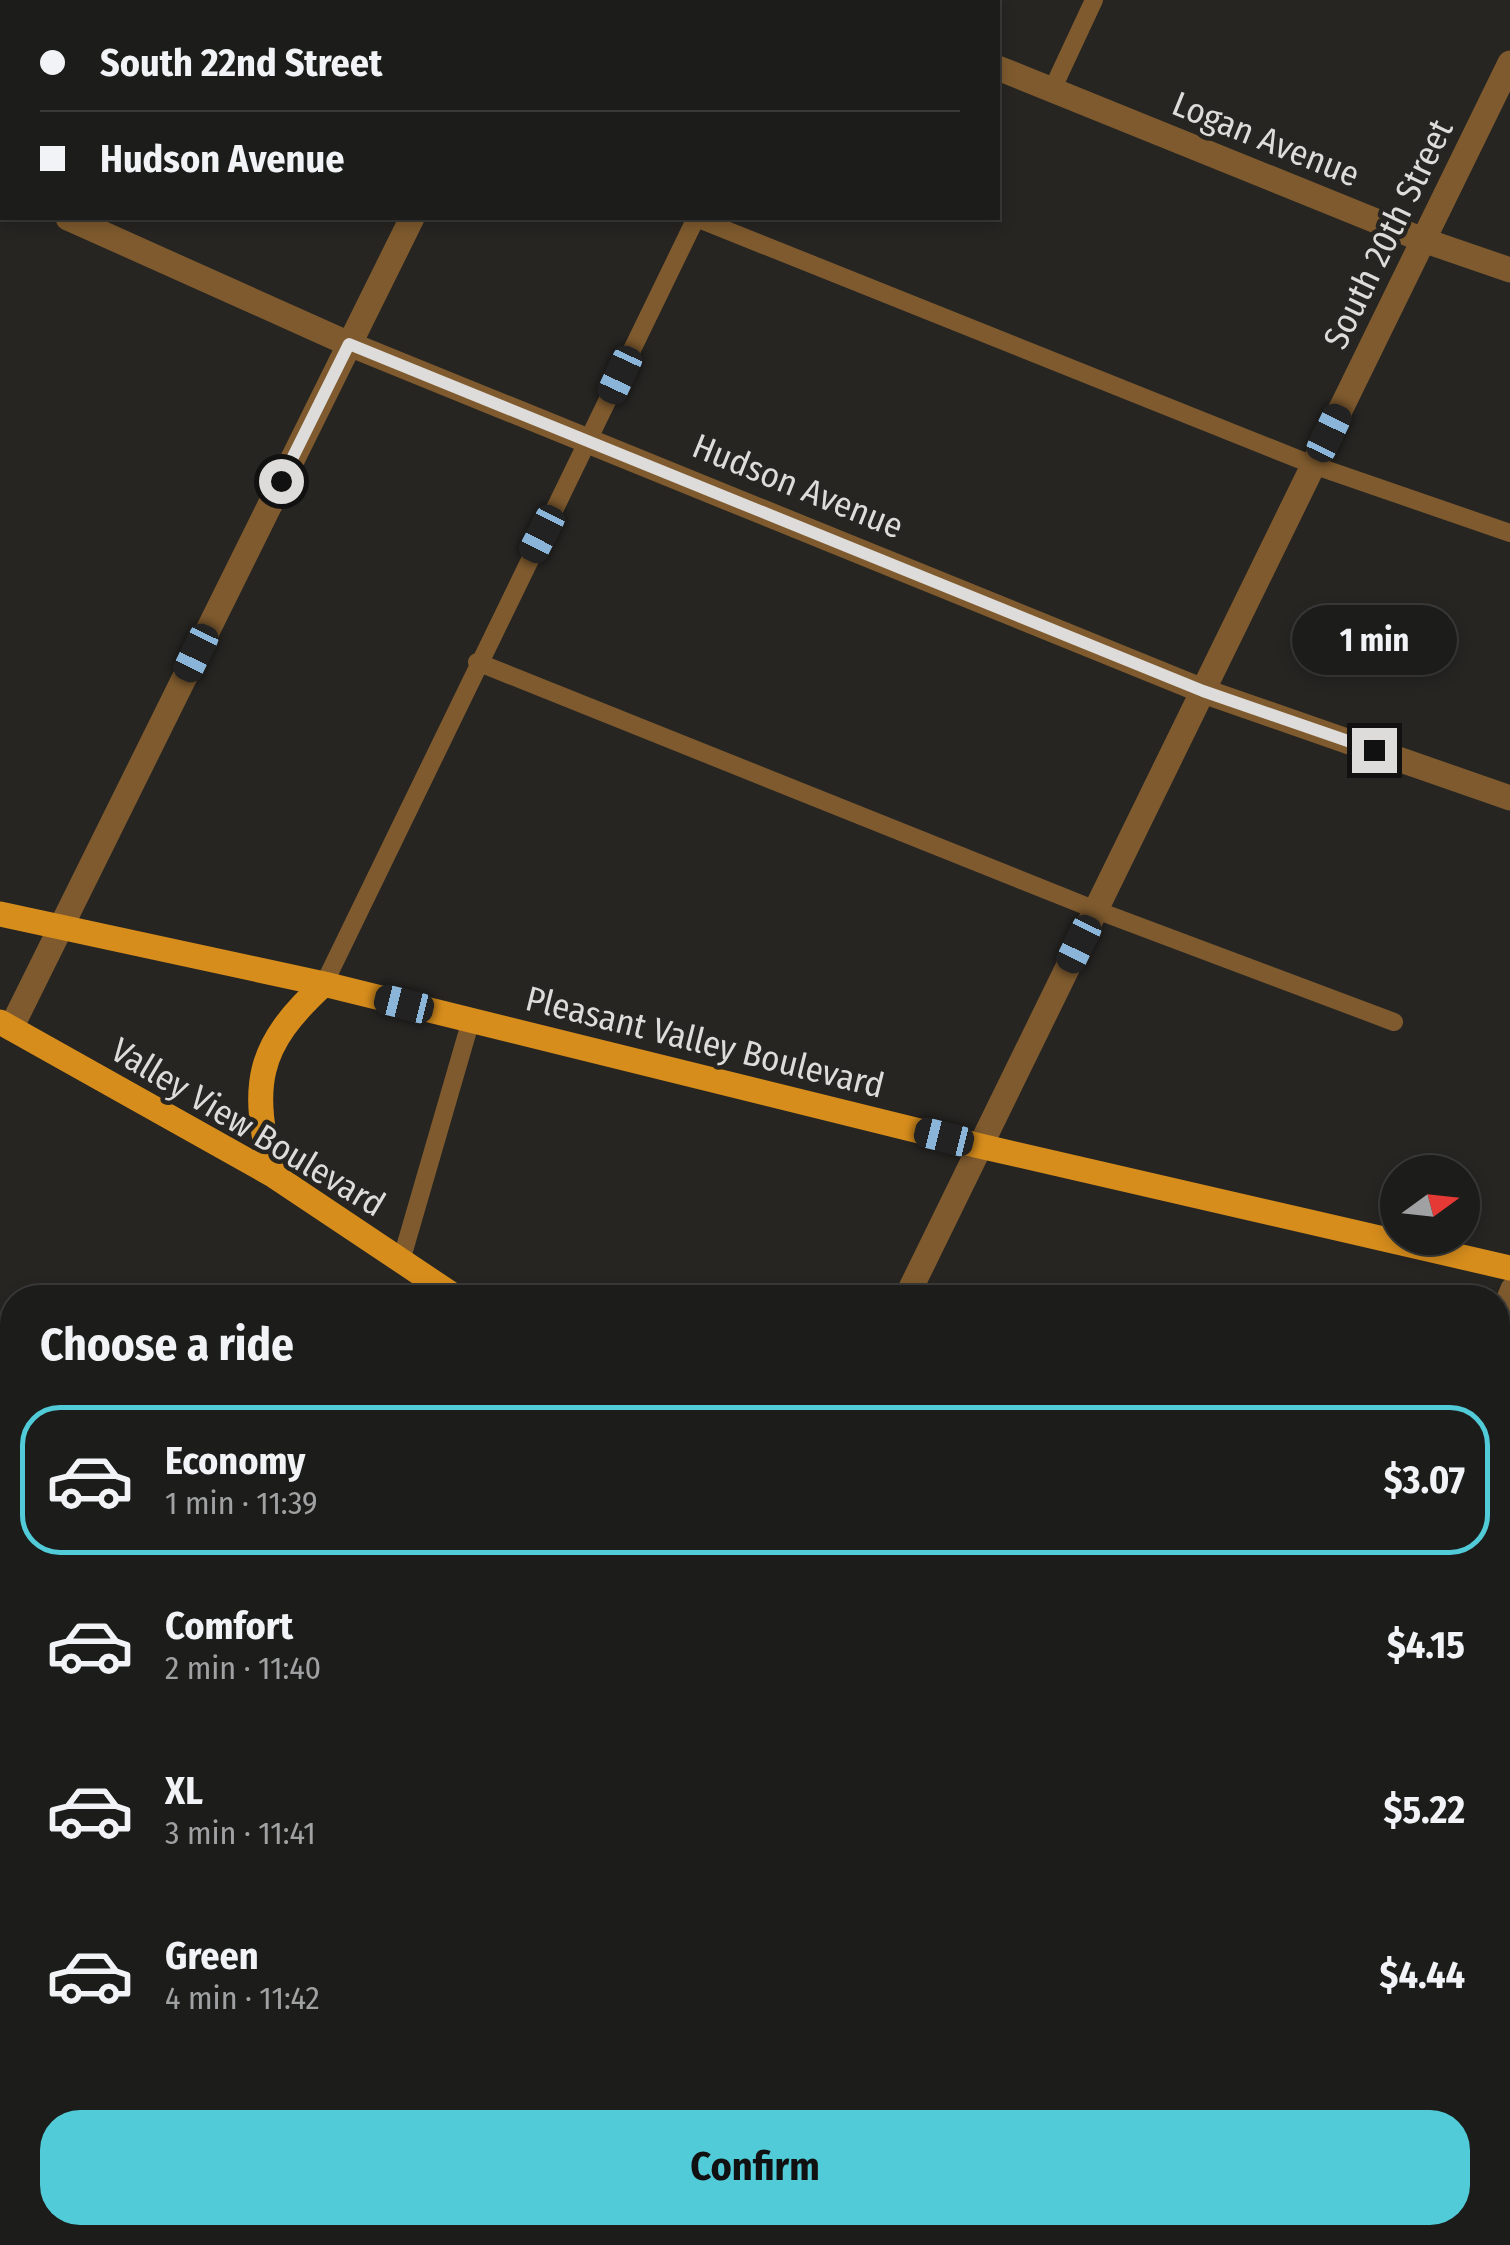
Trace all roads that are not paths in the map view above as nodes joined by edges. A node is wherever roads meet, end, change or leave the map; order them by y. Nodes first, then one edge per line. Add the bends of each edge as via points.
1 (1094, 0) edge
2 (1510, 63) edge
3 (1000, 69) edge
4 (1052, 90) junction
5 (72, 220) edge
6 (411, 220) edge
7 (695, 220) edge
8 (701, 220) edge
9 (1424, 240) junction
10 (1510, 270) edge
11 (349, 344) junction
12 (590, 438) junction
13 (1314, 465) junction
14 (1510, 533) edge
15 (477, 662) junction
16 (1203, 691) junction
17 (1510, 798) edge
18 (1096, 910) junction
19 (0, 914) edge
20 (60, 928) junction
21 (324, 984) junction
22 (471, 1020) junction
23 (1394, 1022) dead end
24 (5, 1025) edge
25 (980, 1146) junction
26 (273, 1175) junction
27 (401, 1260) junction
28 (1510, 1268) edge
29 (437, 1285) edge
30 (912, 1285) edge

1 - 4 lane
2 - 9 street, South 20th Street
3 - 4 street, Logan Avenue
4 - 9 street, Logan Avenue
5 - 11 street, Hudson Avenue
6 - 11 street
7 - 12 lane
8 - 13 lane
9 - 10 street, Logan Avenue
9 - 13 street, South 20th Street
11 - 12 street, Hudson Avenue
11 - 20 street
12 - 15 lane
12 - 16 street, Hudson Avenue
13 - 14 lane
13 - 16 street, South 20th Street
15 - 18 lane
15 - 21 lane
16 - 17 street, Hudson Avenue
16 - 18 street, South 20th Street
18 - 23 lane
18 - 25 street, South 20th Street
19 - 20 main road, Pleasant Valley Boulevard
20 - 21 main road, Pleasant Valley Boulevard
20 - 24 street
21 - 22 main road, Pleasant Valley Boulevard
21 - 26 main road via 278,1032 264,1061 258,1092
22 - 25 main road, Pleasant Valley Boulevard
22 - 27 lane
24 - 26 main road, Valley View Boulevard
25 - 28 main road, Pleasant Valley Boulevard
25 - 30 street, South 20th Street
26 - 27 main road, Valley View Boulevard
27 - 29 main road, Valley View Boulevard

